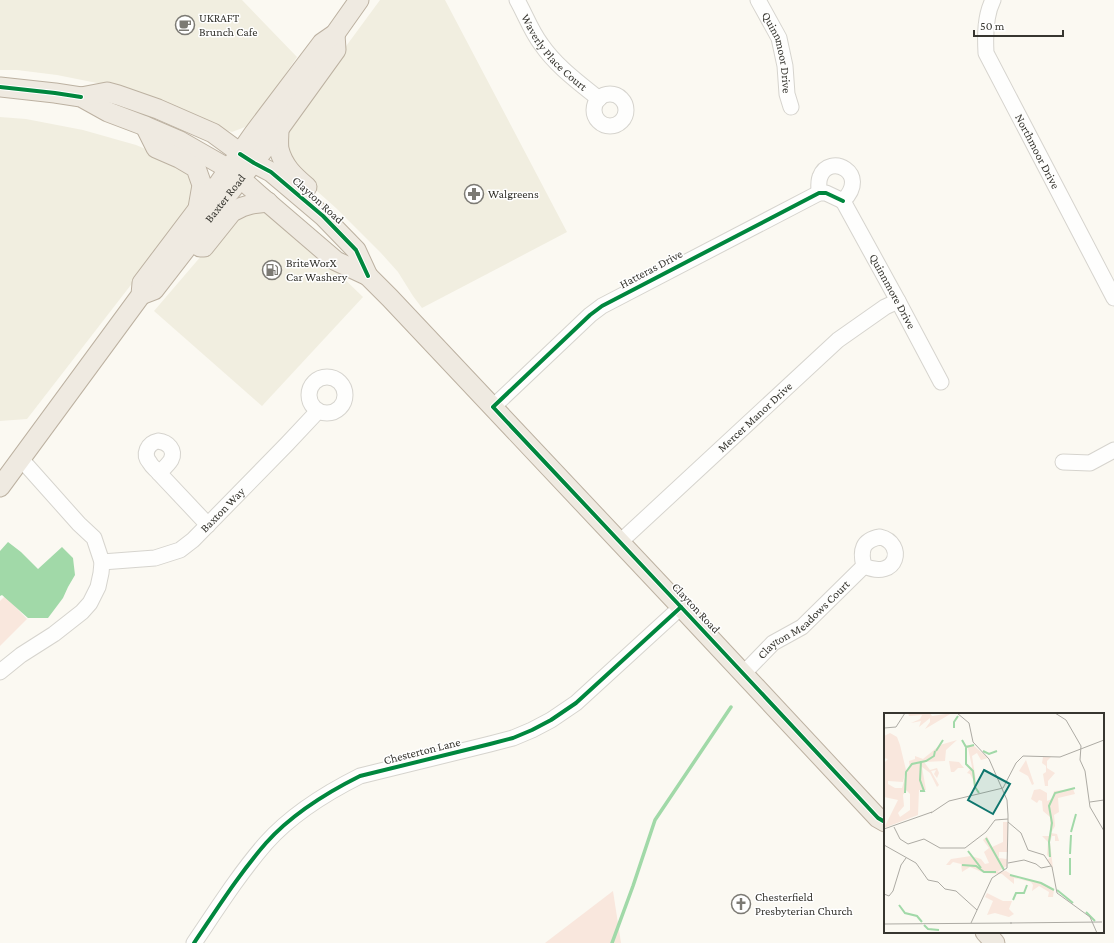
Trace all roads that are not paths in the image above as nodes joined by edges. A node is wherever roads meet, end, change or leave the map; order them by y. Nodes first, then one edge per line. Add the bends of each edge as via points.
1 (359, 0) edge
2 (517, 0) edge
3 (758, 0) edge
4 (993, 0) edge
5 (335, 34) junction
6 (0, 87) edge
7 (81, 97) junction
8 (599, 99) dead end
9 (790, 107) dead end
10 (145, 126) junction
11 (279, 129) junction
12 (247, 158) junction
13 (235, 174) junction
14 (819, 193) junction
15 (842, 201) junction
16 (268, 202) junction
17 (198, 211) junction
18 (323, 216) junction
19 (185, 250) junction
20 (368, 276) junction
21 (141, 295) junction
22 (1114, 298) edge
23 (898, 301) junction
24 (941, 382) dead end
25 (492, 407) junction
26 (318, 411) dead end
27 (1114, 450) edge
28 (21, 459) junction
29 (1063, 462) dead end
30 (159, 472) dead end
31 (0, 487) edge
32 (208, 525) junction
33 (620, 542) junction
34 (102, 562) junction
35 (864, 566) dead end
36 (681, 607) junction
37 (0, 672) edge
38 (743, 674) junction
39 (881, 820) edge
40 (884, 831) edge
41 (986, 933) edge
42 (194, 943) edge
43 (995, 943) edge

1 - 5 main road, Baxter Road
2 - 8 street, Waverly Place Court via 548,54
3 - 9 street, Quinnmoor Drive via 779,38
4 - 22 street, Northmoor Drive via 989,8 986,29 986,52
5 - 11 main road, Baxter Road via 336,50
5 - 12 main road, Baxter Road via 322,43 254,133
6 - 7 main road, Clayton Road
7 - 10 main road, Clayton Road via 108,112
7 - 12 main road, Clayton Road via 107,92 158,108 213,133
10 - 13 main road, Clayton Road via 180,141
10 - 17 main road via 156,148 196,168 202,185
11 - 12 main road, Baxter Road
11 - 18 main road via 279,147 283,162 289,171 321,199
12 - 13 main road, Baxter Road
12 - 18 main road, Clayton Road via 271,172
13 - 16 main road, Clayton Road
13 - 17 main road, Baxter Road
13 - 19 main road, Baxter Road via 229,193
14 - 15 street via 826,193
14 - 15 street via 820,176 824,171 836,166 842,167 851,174 852,179 848,196
14 - 25 street, Hatteras Drive via 602,306
15 - 23 street, Quinnmore Drive
16 - 19 main road via 252,204 232,212 204,247
16 - 20 main road, Clayton Road via 336,261
17 - 21 main road, Baxter Road via 142,283
18 - 20 main road, Clayton Road via 356,250
19 - 21 main road, Baxter Road via 154,290
20 - 25 main road, Clayton Road
21 - 28 main road, Baxter Road
23 - 24 street, Quinnmore Drive
23 - 33 street, Mercer Manor Drive via 885,307 828,348
25 - 33 main road, Clayton Road
26 - 32 street, Baxton Way
27 - 29 street via 1090,463
28 - 31 main road, Baxter Road
28 - 34 street via 94,538
30 - 32 street
32 - 34 street, Baxton Way via 180,550 155,558
33 - 36 main road, Clayton Road
34 - 37 street via 98,587 82,612
35 - 38 street, Clayton Meadows Court via 802,627 773,643
36 - 38 main road, Clayton Road
36 - 42 street, Chesterton Lane via 576,703 532,730 513,738 360,776 322,797 283,826 266,843
38 - 39 main road, Clayton Road
39 - 40 main road, Clayton Road
41 - 43 main road

